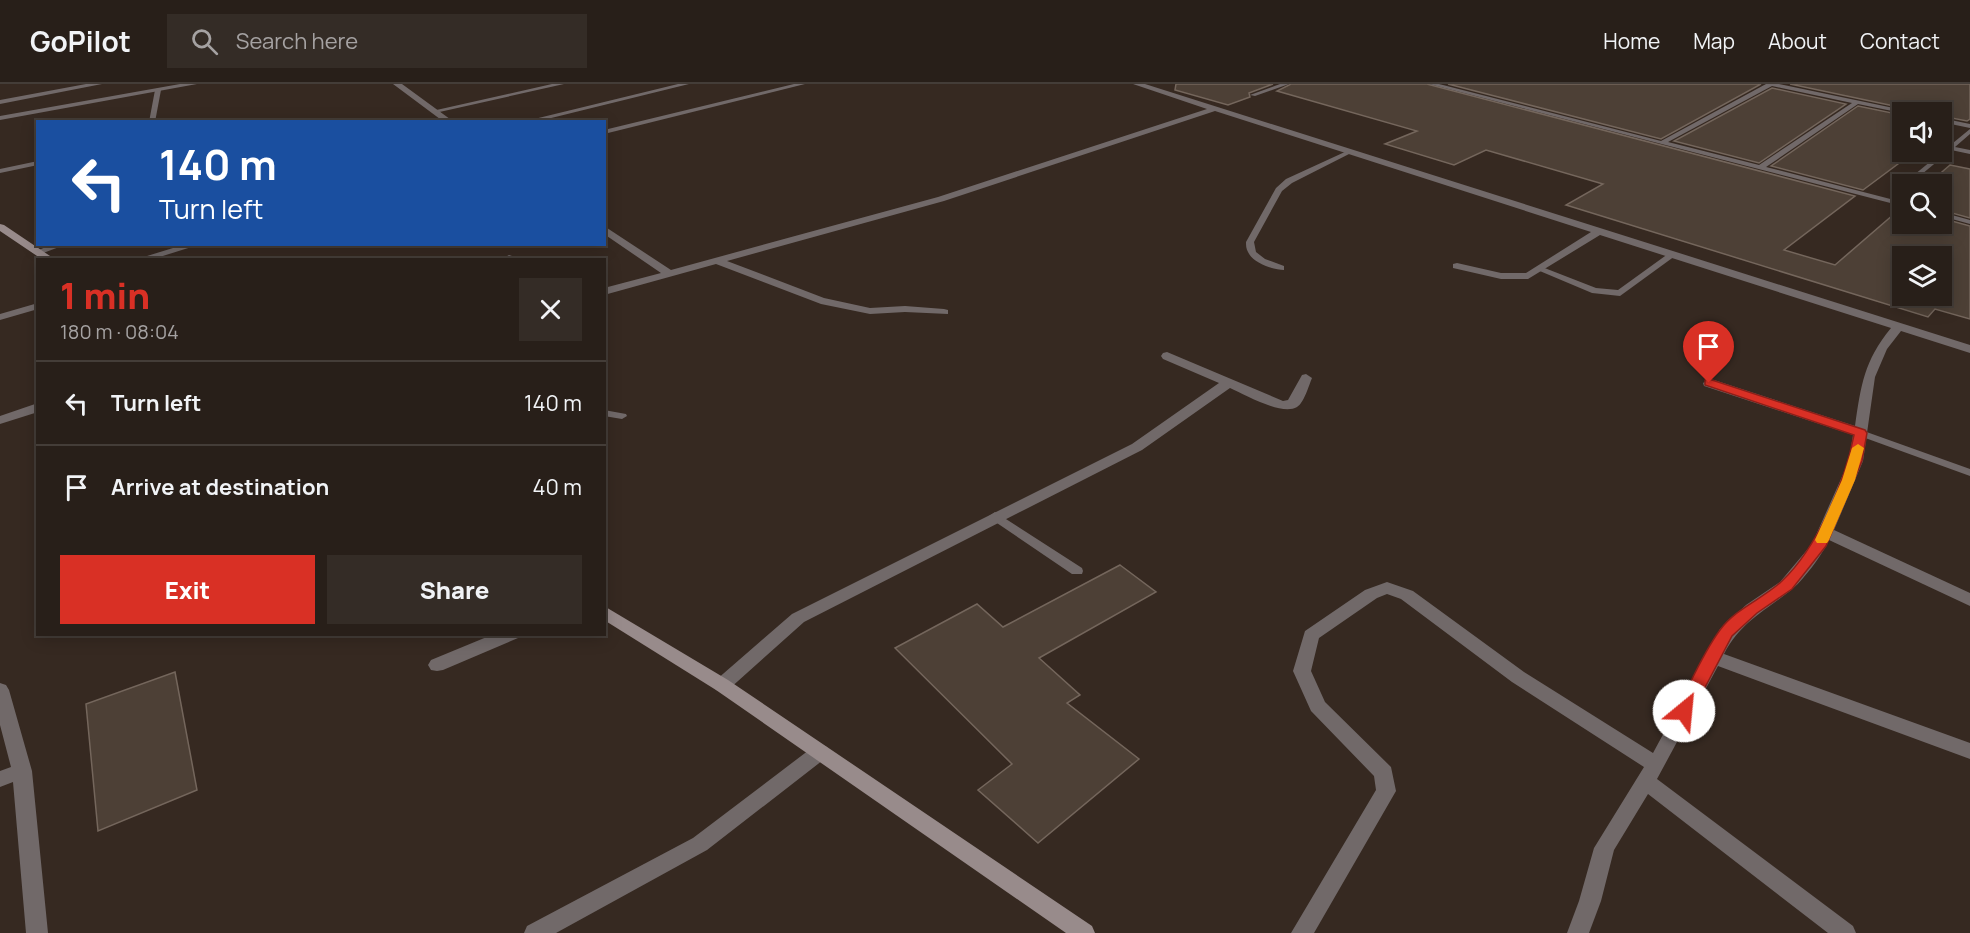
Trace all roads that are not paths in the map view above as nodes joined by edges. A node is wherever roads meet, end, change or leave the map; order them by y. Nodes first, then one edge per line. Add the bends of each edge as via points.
1 (98, 84) edge
2 (194, 84) edge
3 (397, 84) edge
4 (561, 84) edge
5 (686, 84) edge
6 (802, 84) edge
7 (1137, 84) edge
8 (1286, 84) edge
9 (1431, 84) edge
10 (1770, 84) edge
11 (158, 90) junction
12 (1253, 95) dead end
13 (0, 102) edge
14 (1857, 102) junction
15 (1214, 109) junction
16 (1892, 109) edge
17 (435, 111) junction
18 (0, 118) edge
19 (152, 120) edge
20 (447, 120) edge
21 (533, 120) edge
22 (1952, 124) edge
23 (1970, 131) edge
24 (606, 132) edge
25 (1662, 143) junction
26 (1952, 146) edge
27 (1952, 148) edge
28 (1349, 152) junction
29 (1970, 152) edge
30 (1933, 162) edge
31 (36, 163) edge
32 (1760, 168) junction
33 (0, 171) edge
34 (1918, 174) edge
35 (1892, 196) edge
36 (1887, 201) junction
37 (1892, 202) edge
38 (1952, 217) edge
39 (1970, 222) edge
40 (0, 227) edge
41 (606, 230) edge
42 (1599, 231) junction
43 (57, 246) edge
44 (190, 246) edge
45 (38, 252) junction
46 (1672, 254) junction
47 (48, 258) edge
48 (145, 258) edge
49 (717, 261) junction
50 (1457, 266) dead end
51 (1281, 268) dead end
52 (1539, 268) junction
53 (670, 274) junction
54 (606, 291) edge
55 (36, 307) edge
56 (944, 312) dead end
57 (0, 317) edge
58 (1898, 327) junction
59 (1970, 349) edge
60 (1167, 356) dead end
61 (1306, 378) dead end
62 (1229, 382) junction
63 (1709, 383) dead end
64 (36, 408) edge
65 (606, 413) edge
66 (622, 416) dead end
67 (0, 420) edge
68 (1861, 433) junction
69 (1970, 472) edge
70 (995, 516) junction
71 (1825, 532) junction
72 (1077, 571) dead end
73 (1970, 600) edge
74 (606, 613) edge
75 (507, 636) edge
76 (1713, 657) junction
77 (437, 665) dead end
78 (722, 685) junction
79 (0, 690) edge
80 (1970, 751) edge
81 (820, 752) junction
82 (22, 771) junction
83 (1650, 773) junction
84 (0, 779) edge
85 (37, 933) edge
86 (535, 933) edge
87 (1084, 933) edge
88 (1302, 933) edge
89 (1578, 933) edge
90 (1845, 933) edge

1 - 13 street
2 - 11 street
3 - 17 street
4 - 17 lane
5 - 21 lane
6 - 24 lane
7 - 15 street
8 - 12 lane
9 - 25 lane
10 - 14 lane
10 - 25 lane
11 - 18 street
11 - 19 lane
14 - 16 lane
14 - 32 lane
15 - 28 street
15 - 49 street via 941,199
17 - 20 street
22 - 23 lane
23 - 26 lane
25 - 32 lane
27 - 29 lane
28 - 42 street
28 - 51 lane via 1289,181 1279,190 1250,242 1252,253
30 - 34 lane
31 - 33 lane
32 - 36 lane
35 - 36 lane
36 - 37 lane
38 - 39 lane
40 - 45 street
41 - 53 street
42 - 46 street
42 - 52 street
43 - 45 lane
44 - 48 lane
45 - 47 street
46 - 52 lane via 1620,293 1595,291
46 - 58 street
49 - 53 street
49 - 56 street via 821,302 870,311
50 - 52 street via 1501,276 1528,276
53 - 54 street
55 - 57 lane
58 - 59 street
58 - 68 street via 1881,348 1869,377
60 - 62 street
61 - 62 street via 1293,404 1281,405
62 - 70 street via 1137,447
63 - 68 street
64 - 67 street
65 - 66 lane
68 - 69 lane
68 - 71 street via 1856,461
70 - 72 lane
70 - 78 street via 798,618
71 - 73 street
71 - 76 street via 1819,546 1786,586 1726,633
74 - 78 street
75 - 77 street
76 - 80 street
76 - 83 street
78 - 81 street
79 - 82 street
81 - 86 street via 700,844
81 - 87 street
82 - 84 street
82 - 85 street
83 - 88 street via 1407,595 1387,588 1371,594 1311,635 1302,671 1318,706 1384,773 1386,790
83 - 89 street via 1604,848
83 - 90 street via 1736,848

